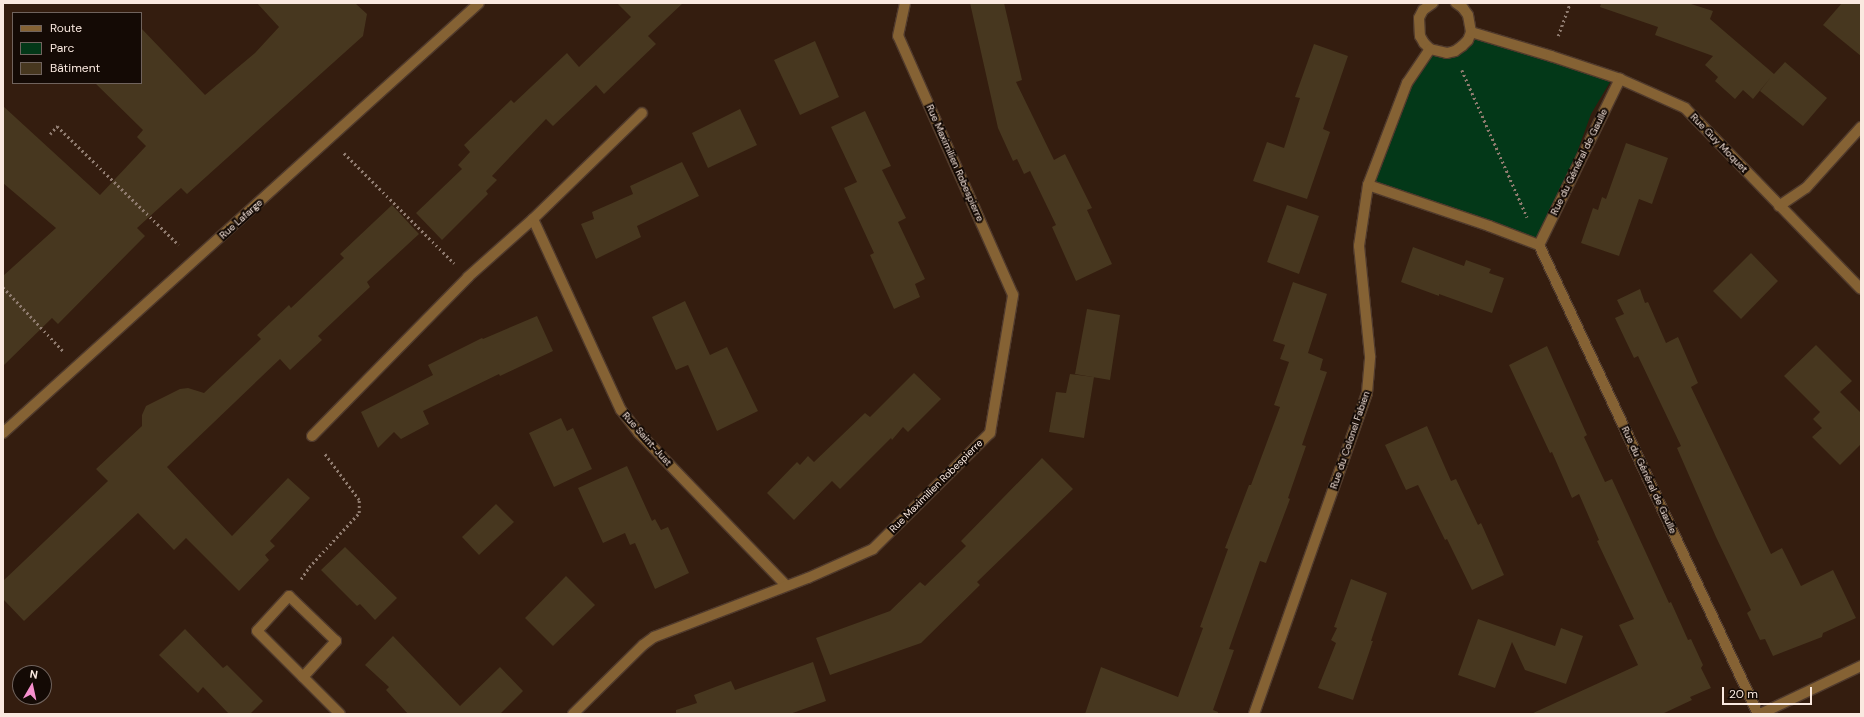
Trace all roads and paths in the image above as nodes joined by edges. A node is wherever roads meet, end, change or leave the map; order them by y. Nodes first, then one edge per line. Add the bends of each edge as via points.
1 (479, 3) edge
2 (905, 3) edge
3 (1431, 3) edge
4 (1456, 3) edge
5 (1570, 3) edge
6 (1471, 32) junction
7 (1430, 49) junction
8 (1551, 56) junction
9 (1463, 72) dead end
10 (1620, 79) junction
11 (642, 113) dead end
12 (1861, 127) edge
13 (50, 134) dead end
14 (330, 139) junction
15 (1368, 185) junction
16 (1779, 206) junction
17 (533, 219) junction
18 (1539, 245) junction
19 (194, 261) junction
20 (468, 277) junction
21 (3, 287) edge
22 (1861, 289) edge
23 (77, 366) junction
24 (3, 433) edge
25 (312, 436) joint
26 (786, 585) junction
27 (290, 596) junction
28 (1861, 666) edge
29 (303, 677) junction
30 (340, 714) edge
31 (573, 714) edge
32 (1254, 714) edge
33 (1759, 714) edge

1 - 14 street, Rue Lafarge
2 - 26 street, Rue Maximilien Robespierre via 898,36 1013,295 990,433 873,549
3 - 7 street via 1423,10 1418,27 1424,44
4 - 6 street via 1468,14
5 - 8 path
6 - 7 street via 1468,40 1455,51 1447,53
6 - 8 street, Rue Guy Moquet
7 - 15 street, Rue du Colonel Fabien via 1406,83
8 - 10 street, Rue Guy Moquet
9 - 18 path
10 - 16 street, Rue Guy Moquet via 1685,108
10 - 18 street, Rue du Général de Gaulle
11 - 17 street
12 - 16 street via 1806,188
13 - 19 path via 57,126
14 - 19 street, Rue Lafarge
14 - 20 path
15 - 18 street
15 - 32 street, Rue du Colonel Fabien via 1359,246 1370,356 1367,393
16 - 22 street, Rue Guy Moquet
17 - 20 street
17 - 26 street, Rue Saint-Just via 621,410
18 - 33 street, Rue du Général de Gaulle
19 - 23 street, Rue Lafarge
20 - 25 street
21 - 23 path
23 - 24 street, Rue Lafarge
25 - 27 path via 359,500 359,513 309,567
26 - 31 street, Rue Maximilien Robespierre via 654,637
27 - 29 street via 257,630
27 - 29 street via 336,641
28 - 33 street
29 - 30 street

